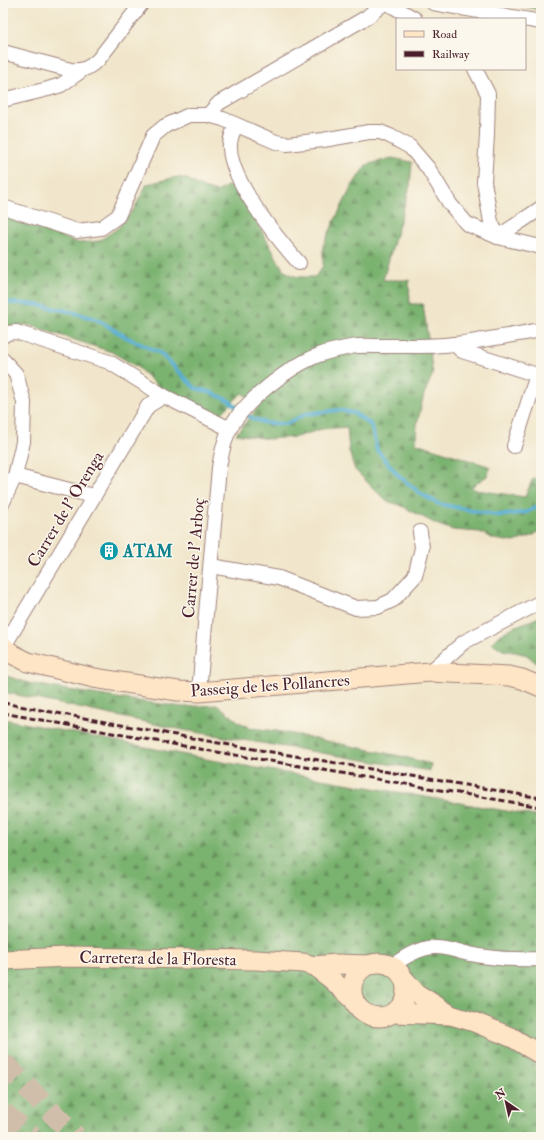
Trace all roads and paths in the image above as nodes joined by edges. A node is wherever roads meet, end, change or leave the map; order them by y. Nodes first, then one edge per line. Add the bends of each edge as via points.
1 (142, 3) edge
2 (384, 3) edge
3 (387, 3) edge
4 (433, 3) edge
5 (413, 18) edge
6 (518, 18) edge
7 (526, 19) edge
8 (541, 22) edge
9 (3, 52) edge
10 (476, 70) edge
11 (80, 71) junction
12 (3, 100) edge
13 (208, 115) junction
14 (236, 125) junction
15 (3, 207) edge
16 (541, 208) edge
17 (498, 237) junction
18 (541, 247) edge
19 (299, 263) dead end
20 (541, 330) edge
21 (3, 336) edge
22 (454, 344) junction
23 (3, 360) edge
24 (164, 396) junction
25 (230, 429) junction
26 (514, 446) dead end
27 (15, 476) junction
28 (93, 496) junction
29 (3, 502) edge
30 (420, 532) dead end
31 (211, 566) junction
32 (541, 602) edge
33 (3, 647) edge
34 (430, 672) junction
35 (541, 687) edge
36 (199, 692) junction
37 (541, 958) edge
38 (3, 960) edge
39 (370, 965) junction
40 (314, 966) junction
41 (399, 973) junction
42 (354, 1000) junction
43 (393, 1013) junction
44 (451, 1015) junction
45 (541, 1055) edge

1 - 11 street via 98,60
2 - 13 street via 367,16 219,103
3 - 5 street
4 - 6 street
7 - 8 street
9 - 11 street
10 - 17 street via 488,94 484,182 492,222
11 - 12 street via 61,85 48,90
13 - 14 street
13 - 15 street via 189,115 165,126 153,136 118,216 101,228 77,230
14 - 17 street via 287,144 316,142 369,132 380,132 390,136 410,147 467,224
14 - 19 street via 230,142 235,169 267,224
16 - 17 street
17 - 18 street
20 - 22 street, Carrer de l' Arboç
21 - 24 street via 7,332 16,332 109,362
22 - 25 street, Carrer de l' Arboç via 421,347 353,347 319,355 305,361 268,387 248,404
22 - 26 street via 462,351 538,375
23 - 27 street via 16,374 24,402 23,442
24 - 25 street
24 - 28 street, Carrer de l' Orenga via 148,406
25 - 31 street, Carrer de l' Arboç via 221,453
27 - 28 street
27 - 29 street
28 - 33 street, Carrer de l' Orenga
30 - 31 street via 422,548 415,576 393,600 378,608 356,608 279,578
31 - 36 street, Carrer de l' Arboç
32 - 34 street via 464,642
33 - 36 main road, Passeig de les Pollancres via 28,662 94,678 178,692
34 - 35 main road, Passeig de les Pollancres via 509,676
34 - 36 main road, Passeig de les Pollancres
37 - 41 street via 493,958 433,947 402,958
38 - 40 main road, Carretera de la Floresta via 67,957 256,960
39 - 40 main road, Carretera de la Floresta
39 - 41 main road via 384,964
39 - 42 main road via 354,979
40 - 42 main road, Carretera de la Floresta
41 - 43 main road via 406,988 405,998
41 - 44 main road via 416,993
42 - 43 main road via 356,1005 370,1016 387,1016
43 - 44 main road
44 - 45 main road via 513,1038

